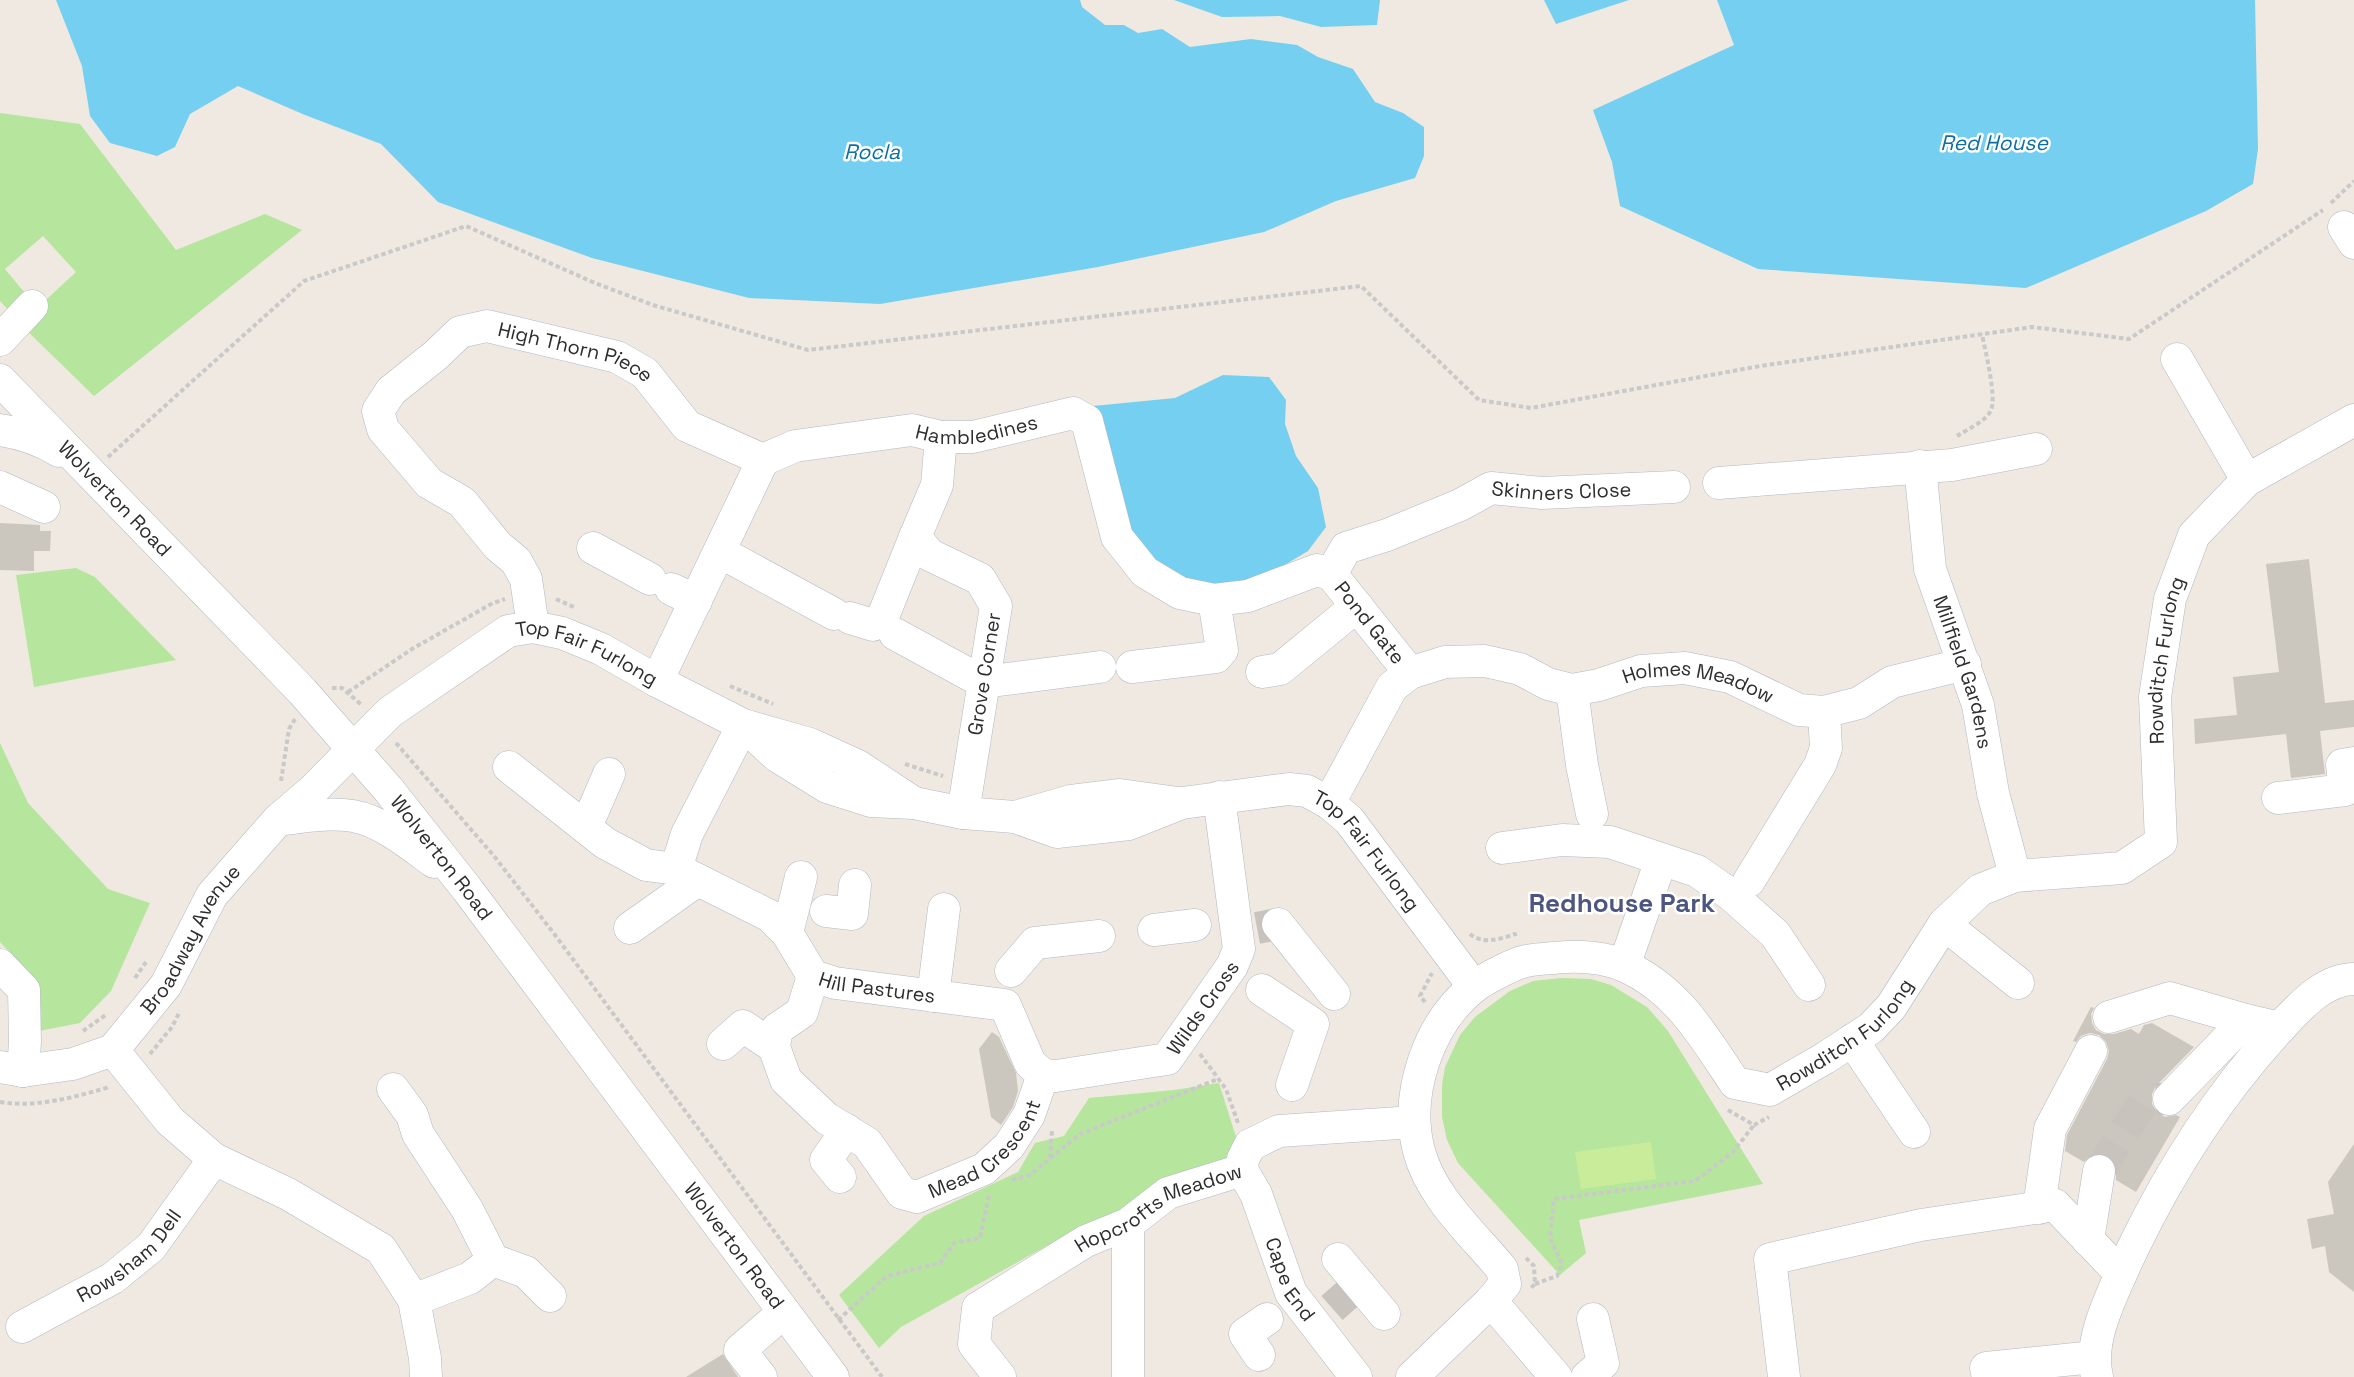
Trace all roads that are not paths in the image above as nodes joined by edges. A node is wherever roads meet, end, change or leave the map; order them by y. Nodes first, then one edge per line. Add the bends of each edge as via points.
1 (32, 306) dead end
2 (0, 340) edge
3 (2177, 359) dead end
4 (0, 380) edge
5 (2354, 420) edge
6 (0, 430) edge
7 (941, 437) junction
8 (2037, 449) dead end
9 (763, 460) junction
10 (1920, 466) junction
11 (89, 470) junction
12 (2247, 480) junction
13 (1719, 483) dead end
14 (0, 487) edge
15 (1674, 487) dead end
16 (44, 507) dead end
17 (915, 537) junction
18 (593, 548) dead end
19 (720, 552) junction
20 (1324, 572) junction
21 (672, 590) junction
22 (1214, 600) junction
23 (1357, 606) junction
24 (533, 627) junction
25 (894, 634) dead end
26 (1965, 664) junction
27 (1100, 667) dead end
28 (1132, 667) dead end
29 (1262, 672) dead end
30 (1410, 673) junction
31 (657, 681) junction
32 (982, 682) junction
33 (1572, 690) junction
34 (1824, 712) junction
35 (743, 725) junction
36 (353, 749) junction
37 (2354, 763) edge
38 (509, 767) dead end
39 (609, 774) dead end
40 (1219, 797) junction
41 (2278, 798) dead end
42 (1329, 802) junction
43 (963, 813) junction
44 (1592, 814) dead end
45 (278, 820) junction
46 (586, 827) junction
47 (1502, 848) dead end
48 (1661, 860) junction
49 (687, 874) junction
50 (2016, 876) junction
51 (1749, 881) dead end
52 (855, 885) dead end
53 (467, 889) junction
54 (802, 907) junction
55 (944, 909) dead end
56 (1944, 924) junction
57 (1236, 925) junction
58 (630, 928) dead end
59 (1154, 930) dead end
60 (1099, 936) dead end
61 (0, 965) edge
62 (1624, 966) junction
63 (813, 976) junction
64 (1247, 978) junction
65 (2354, 979) edge
66 (2018, 982) dead end
67 (1809, 985) dead end
68 (1474, 987) junction
69 (1008, 988) junction
70 (1334, 994) dead end
71 (933, 996) junction
72 (2109, 1017) dead end
73 (2246, 1020) junction
74 (2280, 1028) junction
75 (1852, 1040) junction
76 (723, 1044) dead end
77 (774, 1047) junction
78 (113, 1050) junction
79 (2091, 1050) dead end
80 (11, 1069) edge
81 (1043, 1075) junction
82 (1292, 1085) dead end
83 (393, 1089) dead end
84 (2169, 1099) tunnel mouth
85 (1413, 1122) junction
86 (847, 1130) junction
87 (1914, 1132) dead end
88 (1246, 1157) junction
89 (214, 1159) junction
90 (2099, 1171) tunnel mouth
91 (840, 1177) dead end
92 (2039, 1208) junction
93 (1128, 1224) junction
94 (2088, 1240) junction
95 (1338, 1259) dead end
96 (493, 1260) junction
97 (2121, 1274) junction
98 (550, 1296) dead end
99 (414, 1300) junction
100 (1491, 1301) junction
101 (1339, 1303) junction
102 (1282, 1307) junction
103 (784, 1312) junction
104 (1384, 1314) dead end
105 (1593, 1319) dead end
106 (22, 1327) dead end
107 (1259, 1355) dead end
108 (2095, 1367) edge
109 (426, 1377) edge
110 (761, 1377) edge
111 (833, 1377) edge
112 (1000, 1377) edge
113 (1128, 1377) edge
114 (1356, 1377) edge
115 (1412, 1377) edge
116 (1556, 1377) edge
117 (1587, 1377) edge
118 (1784, 1377) edge
119 (1988, 1377) edge

1 - 2 street
3 - 12 street
4 - 11 street, Wolverton Road
5 - 12 street, Rowditch Furlong
6 - 11 street via 21,432 46,442
7 - 9 street, Hambledines via 912,430 795,446
7 - 17 street via 937,485
7 - 22 street, Hambledines via 973,437 1073,413 1087,421 1117,537 1145,572 1180,593
8 - 10 street via 1952,465
9 - 19 street
9 - 24 street, High Thorn Piece via 687,426 645,373 617,357 487,326 460,332 391,391 378,411 383,429 429,483 462,502 498,546 516,561 526,579
10 - 13 street
10 - 26 street, Millfield Gardens via 1930,569
11 - 36 street, Wolverton Road
12 - 50 street, Rowditch Furlong via 2194,535 2170,599 2155,696 2161,842 2122,868
14 - 16 street
15 - 20 street, Skinners Close via 1542,493 1491,488 1460,505 1347,548
17 - 19 street via 882,619 873,625 842,616
17 - 32 street, Grove Corner via 930,555 980,579 996,606
18 - 21 street
19 - 21 street
20 - 22 street, Hambledines via 1248,596
20 - 23 street, Pond Gate
21 - 31 street
22 - 28 street via 1222,650 1216,657
23 - 29 street via 1280,669
23 - 30 street, Pond Gate
24 - 31 street, Top Fair Furlong via 601,648
24 - 36 street, Top Fair Furlong via 508,631 390,712
25 - 32 street
26 - 34 street, Holmes Meadow via 1892,682 1859,703
26 - 50 street, Millfield Gardens via 1978,705 1993,793
27 - 32 street
30 - 33 street, Holmes Meadow via 1445,662 1485,661 1520,669 1548,684
30 - 42 street, Pond Gate via 1392,687
31 - 35 street, Top Fair Furlong
32 - 43 street, Grove Corner
33 - 34 street, Holmes Meadow via 1641,671 1685,668 1730,677 1799,710
33 - 44 street
34 - 51 street via 1826,748 1820,765
35 - 43 street, Top Fair Furlong via 810,744 839,757 914,803
35 - 49 street via 687,834
36 - 45 street, Broadway Avenue
36 - 53 street, Wolverton Road
37 - 41 street via 2342,765 2345,789
38 - 46 street, Hill Pastures
39 - 46 street
40 - 42 street, Top Fair Furlong via 1289,789 1307,791
40 - 43 street, Top Fair Furlong via 1182,803 1129,824 1057,832 1015,817
40 - 57 street, Wilds Cross
42 - 68 street, Top Fair Furlong via 1349,820
45 - 53 street via 355,816 407,842
45 - 78 street, Broadway Avenue via 212,895 166,985
46 - 49 street, Hill Pastures via 604,843 646,865
47 - 48 street via 1562,840 1610,842
48 - 62 street
48 - 67 street via 1697,871 1730,894 1775,934
49 - 54 street, Hill Pastures via 770,915
49 - 58 street
50 - 56 street, Rowditch Furlong via 1980,890
52 - 54 street via 852,914
53 - 103 street, Wolverton Road
54 - 63 street, Hill Pastures
55 - 71 street
56 - 66 street
56 - 75 street, Rowditch Furlong via 1891,1007 1871,1028
57 - 59 street
57 - 64 street, Wilds Cross
57 - 70 street
60 - 69 street via 1035,943
61 - 80 street via 24,990 25,1042
62 - 68 street, Rowditch Furlong via 1574,955 1523,962
62 - 75 street, Rowditch Furlong via 1666,991 1694,1021 1735,1083 1770,1090
63 - 71 street, Hill Pastures via 835,983
63 - 77 street via 802,1012 777,1029
64 - 81 street, Wilds Cross via 1185,1034 1167,1059
64 - 82 street via 1312,1024
65 - 74 street via 2324,989
68 - 85 street, Rowditch Furlong via 1443,1020 1432,1043 1418,1078
69 - 71 street, Hill Pastures
69 - 81 street via 1030,1063
72 - 73 street via 2170,998
73 - 74 street
73 - 84 street
74 - 97 street via 2244,1068 2190,1143
75 - 87 street
76 - 77 street via 743,1026
77 - 86 street, Mead Crescent via 786,1080 826,1118
78 - 80 street via 73,1064
78 - 89 street via 170,1122
79 - 92 street via 2050,1129
81 - 86 street, Mead Crescent via 1029,1115 1009,1146 984,1169 917,1197 903,1193 867,1143
83 - 96 street via 467,1209
85 - 88 street, Hopcrofts Meadow via 1279,1131
85 - 100 street, Rowditch Furlong via 1419,1152 1437,1191 1502,1269 1505,1284
86 - 91 street via 826,1160
88 - 93 street, Hopcrofts Meadow via 1168,1193
88 - 102 street, Cape End via 1291,1293
89 - 99 street via 288,1194 381,1249
89 - 106 street, Rowsham Dell via 151,1247 113,1278
90 - 94 street
92 - 94 street via 2055,1206
92 - 118 street via 1922,1226 1770,1259
93 - 112 street, Hopcrofts Meadow via 1086,1241 978,1308 974,1344
93 - 113 street
94 - 97 street
95 - 101 street
96 - 98 street via 526,1272
96 - 99 street via 470,1278
97 - 108 street via 2099,1330
99 - 109 street
100 - 115 street, Rowditch Furlong
100 - 116 street
101 - 102 street, Cape End
101 - 104 street
101 - 114 street, Cape End
102 - 107 street via 1245,1334
103 - 110 street via 740,1350
103 - 111 street, Wolverton Road
105 - 117 street via 1603,1362
108 - 119 street via 1986,1368

